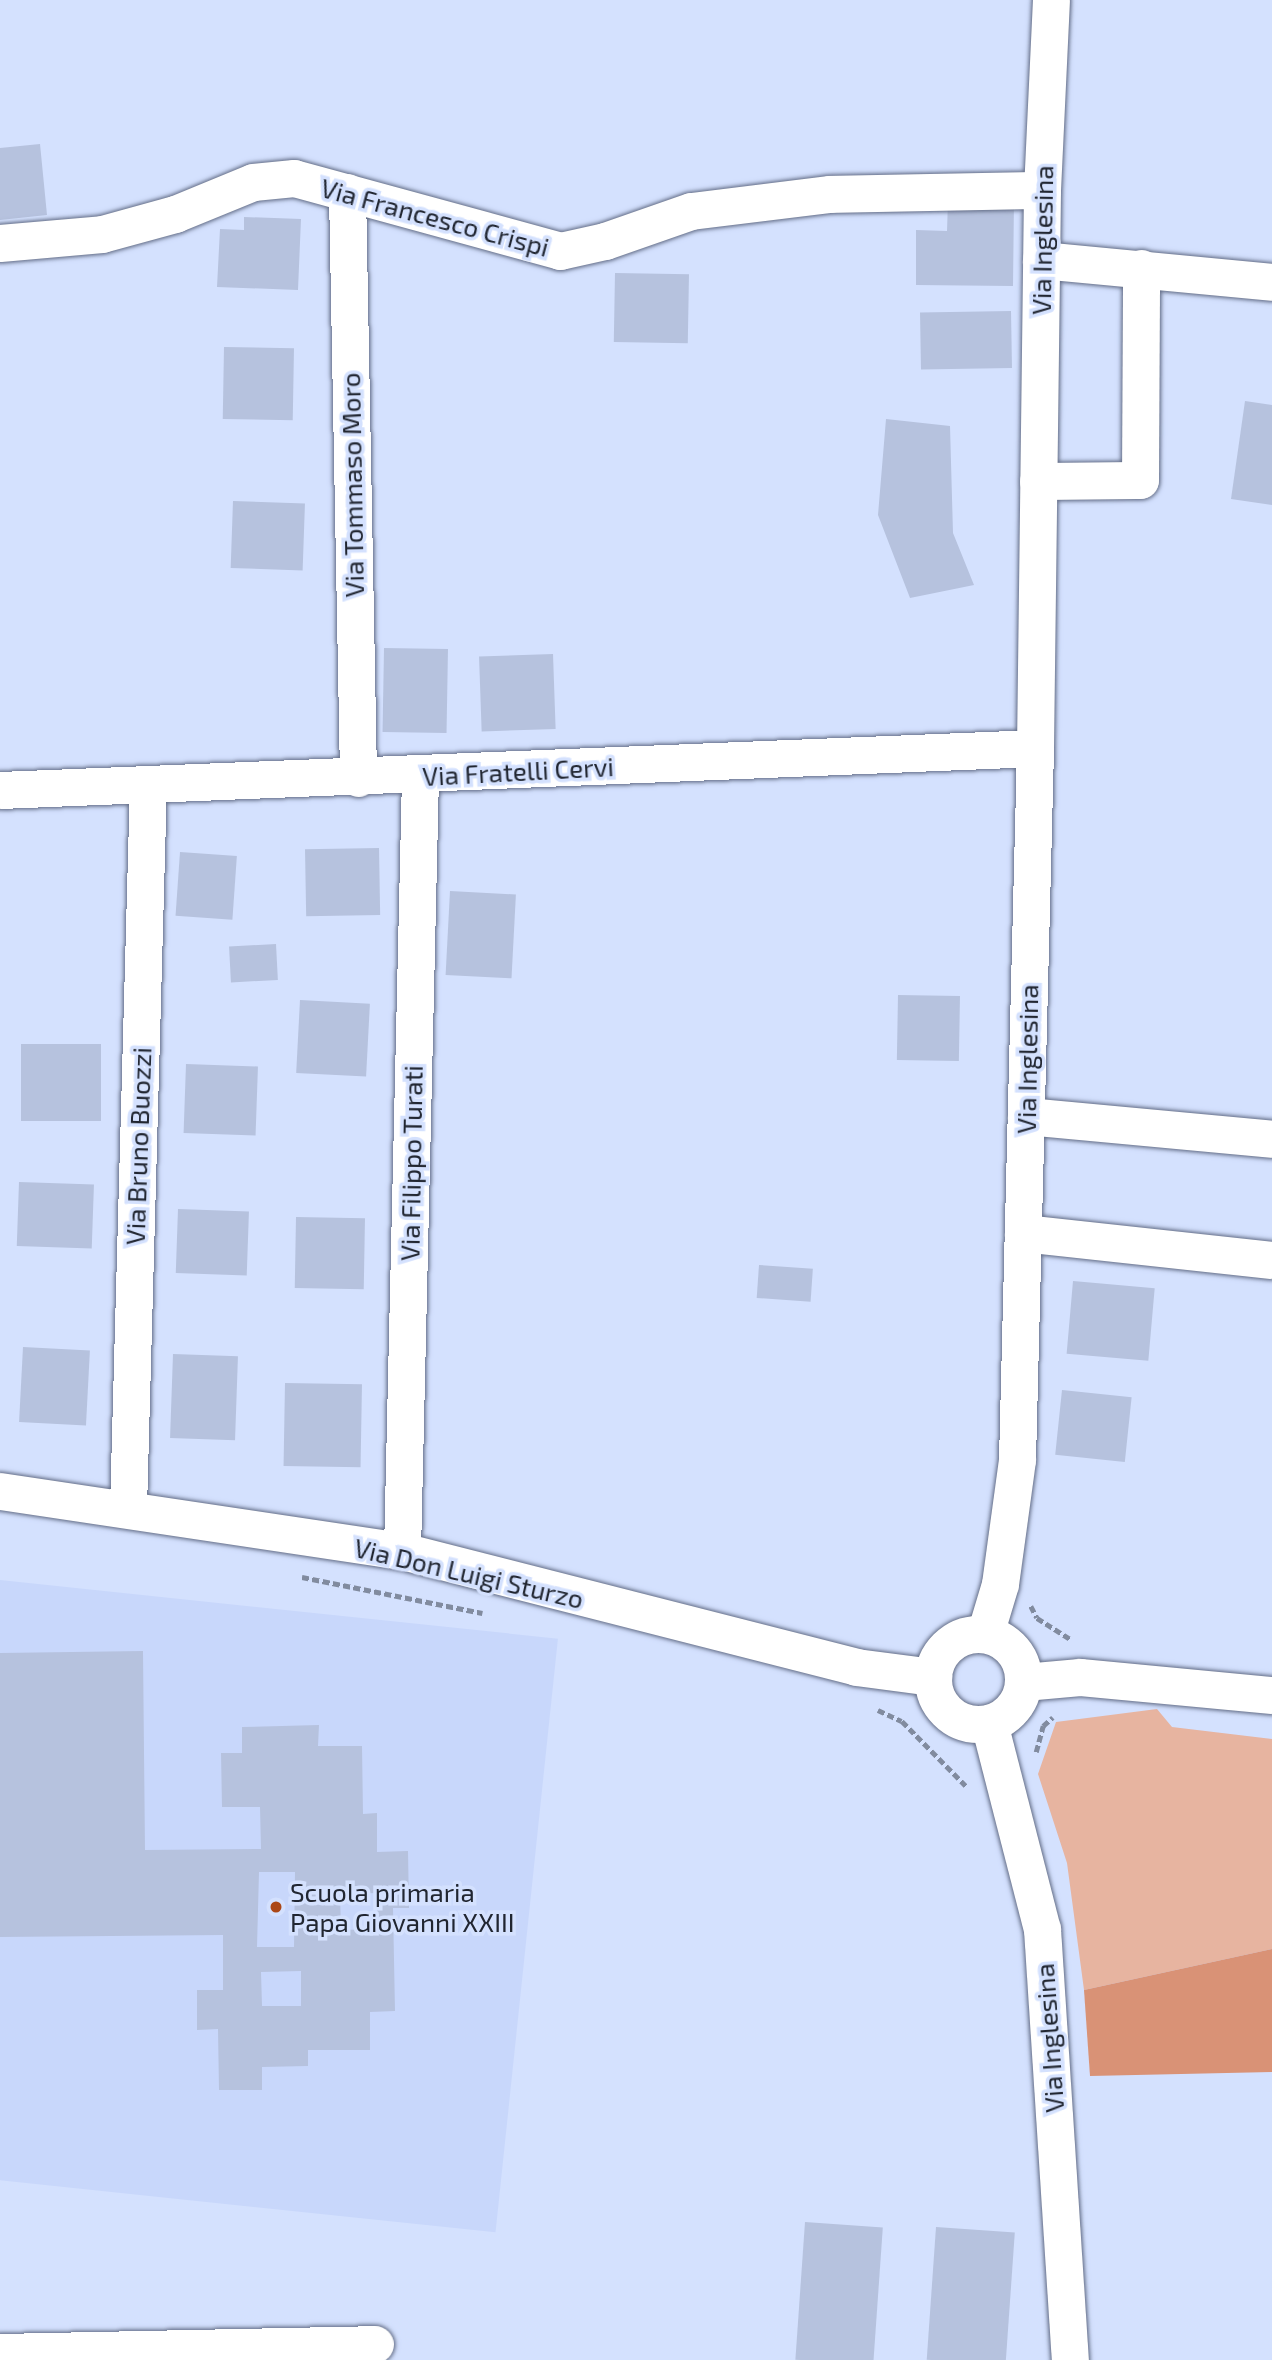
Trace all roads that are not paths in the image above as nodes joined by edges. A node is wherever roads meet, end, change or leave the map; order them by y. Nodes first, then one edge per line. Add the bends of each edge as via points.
1 (1051, 0) edge
2 (1042, 190) junction
3 (347, 192) junction
4 (0, 243) edge
5 (1041, 260) junction
6 (1142, 268) junction
7 (1272, 282) edge
8 (1038, 481) junction
9 (1035, 748) junction
10 (420, 775) junction
11 (358, 778) junction
12 (148, 784) junction
13 (0, 790) edge
14 (1026, 1116) junction
15 (1272, 1139) edge
16 (1023, 1233) junction
17 (1272, 1260) edge
18 (0, 1491) edge
19 (128, 1508) junction
20 (402, 1551) junction
21 (985, 1634) junction
22 (933, 1677) junction
23 (1024, 1682) junction
24 (1272, 1695) edge
25 (989, 1723) junction
26 (375, 2344) dead end
27 (0, 2352) edge
28 (1070, 2360) edge

1 - 2 street, Via Inglesina
2 - 3 street, Via Francesco Crispi via 830,194 691,211 605,241 560,251
2 - 5 street, Via Inglesina
3 - 4 street, Via Francesco Crispi via 294,178 253,182 175,214 102,234
3 - 11 street, Via Tommaso Moro
5 - 6 street
5 - 8 street, Via Inglesina
6 - 7 street
6 - 8 street via 1140,480
8 - 9 street, Via Inglesina
9 - 10 street, Via Fratelli Cervi
9 - 14 street, Via Inglesina
10 - 11 street, Via Fratelli Cervi
10 - 20 street, Via Filippo Turati
11 - 12 street, Via Fratelli Cervi
12 - 13 street, Via Fratelli Cervi
12 - 19 street, Via Bruno Buozzi
14 - 15 street
14 - 16 street, Via Inglesina
16 - 17 street
16 - 21 street, Via Inglesina via 1017,1460 1000,1584
18 - 19 street, Via Don Luigi Sturzo
19 - 20 street, Via Don Luigi Sturzo via 183,1521
20 - 22 street, Via Don Luigi Sturzo via 856,1667
21 - 22 street via 954,1640 943,1650
21 - 23 street via 1015,1652
22 - 25 street via 938,1699 953,1717
23 - 24 street via 1080,1677
23 - 25 street via 1016,1706
25 - 28 street, Via Inglesina via 1008,1781 1042,1929
26 - 27 street

